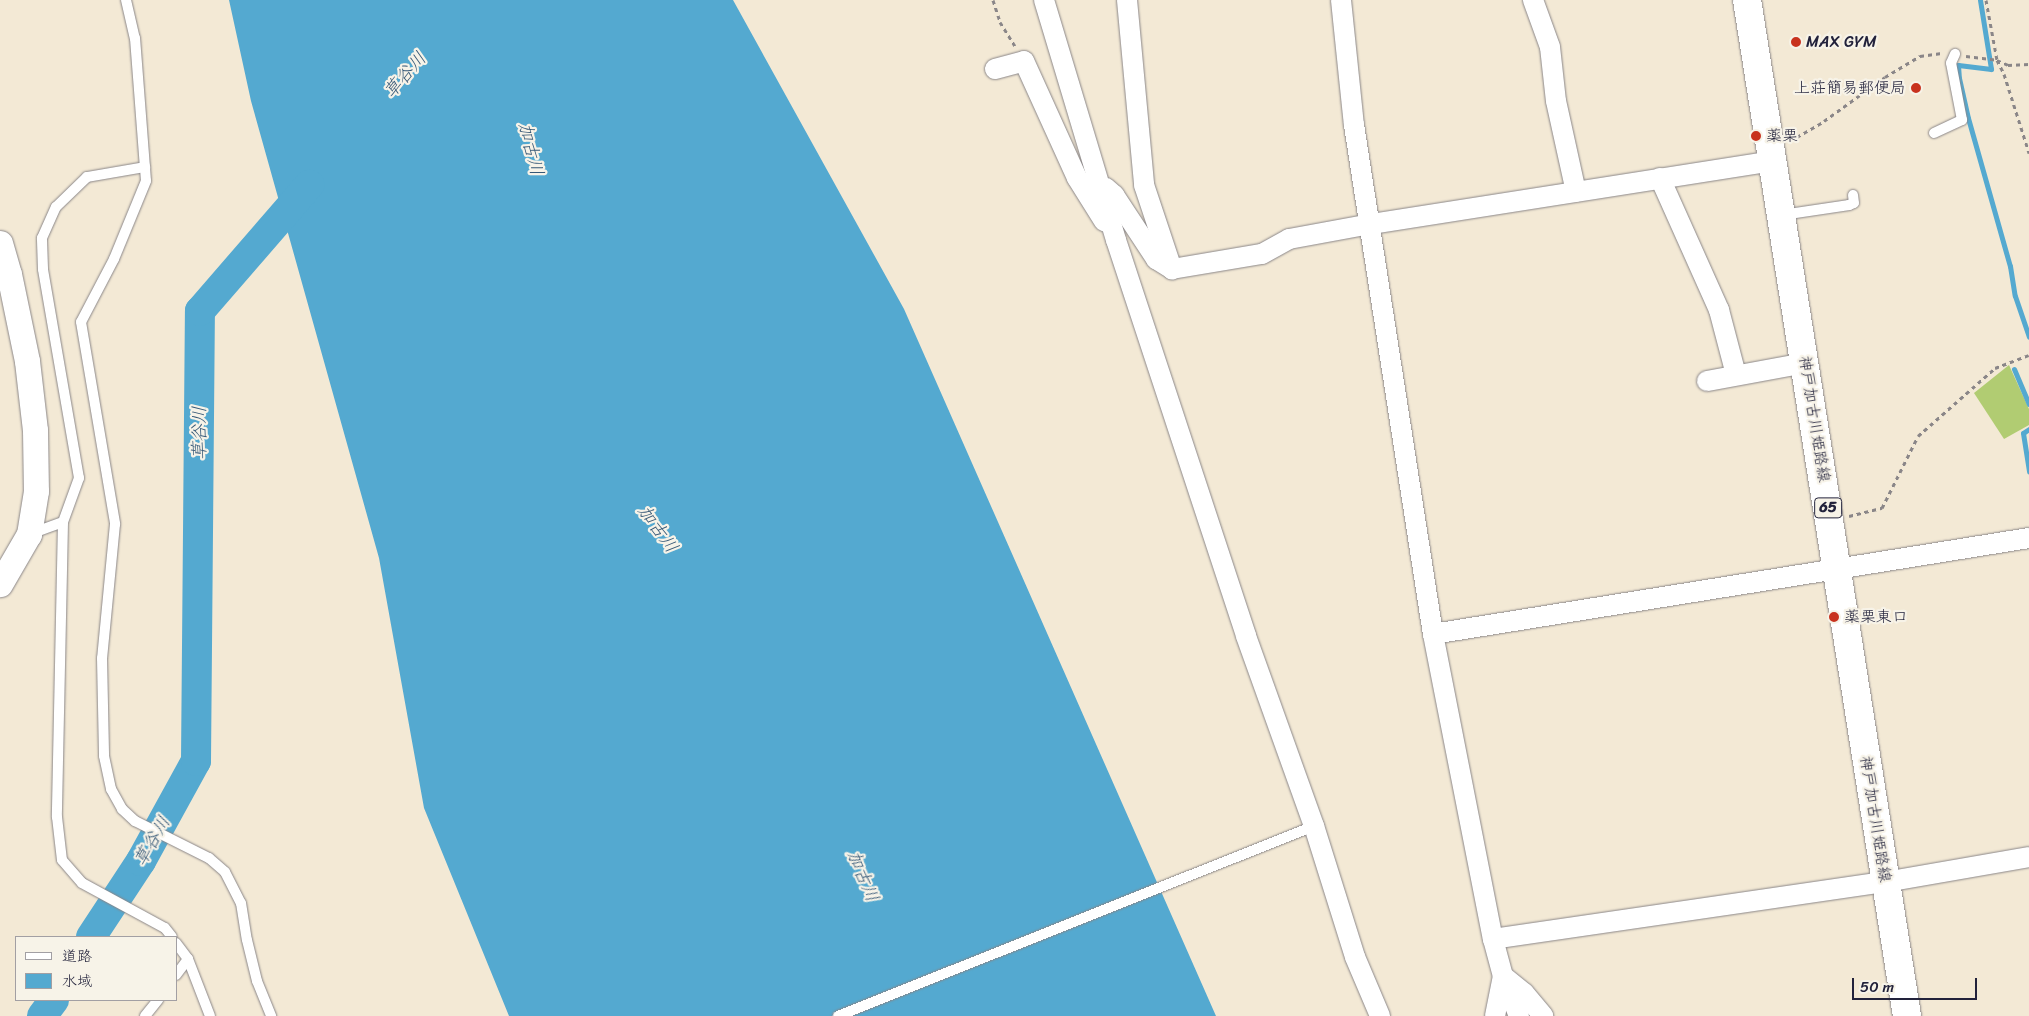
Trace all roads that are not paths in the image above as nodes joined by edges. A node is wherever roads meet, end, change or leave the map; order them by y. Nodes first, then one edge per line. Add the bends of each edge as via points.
1 (126, 0) edge
2 (1044, 0) edge
3 (1127, 0) edge
4 (1341, 0) edge
5 (1533, 0) edge
6 (1747, 0) edge
7 (1955, 54) road end
8 (995, 69) dead end
9 (1934, 133) dead end
10 (1771, 154) junction
11 (145, 167) junction
12 (1660, 178) junction
13 (1099, 181) junction
14 (1576, 192) junction
15 (1853, 195) dead end
16 (1781, 216) junction
17 (1371, 224) junction
18 (1116, 240) junction
19 (0, 243) edge
20 (1172, 268) junction
21 (1805, 363) junction
22 (1736, 375) junction
23 (1707, 381) dead end
24 (63, 522) junction
25 (29, 534) junction
26 (2029, 538) edge
27 (1836, 568) junction
28 (0, 584) edge
29 (1433, 634) junction
30 (1314, 826) junction
31 (2029, 858) edge
32 (1886, 882) junction
33 (171, 936) edge
34 (1493, 939) junction
35 (178, 946) edge
36 (188, 959) junction
37 (178, 972) edge
38 (1503, 976) junction
39 (157, 1001) edge
40 (145, 1016) edge
41 (210, 1016) edge
42 (270, 1016) edge
43 (838, 1016) edge
44 (1380, 1016) edge
45 (1495, 1016) edge
46 (1519, 1016) edge
47 (1543, 1016) edge
48 (1908, 1016) edge

1 - 11 lane via 135,38
2 - 13 street
3 - 20 street via 1144,185
4 - 17 street via 1354,125
5 - 14 street via 1550,47 1556,102
6 - 10 main road, 神戸加古川姫路線 / 65
7 - 9 lane via 1951,63 1962,120
8 - 18 street via 1024,61 1078,178
10 - 12 street
10 - 16 main road, 神戸加古川姫路線 / 65
11 - 24 lane via 87,177 56,207 42,238 43,269 79,478
11 - 42 lane via 146,181 114,259 81,322 115,524 102,658 104,756 111,789 122,809 135,821 209,858 225,872 241,903 257,981
12 - 14 street
12 - 22 street via 1719,310
13 - 18 street
13 - 20 street via 1114,195 1156,260
14 - 17 street
15 - 16 lane via 1854,203 1849,205
16 - 21 main road, 神戸加古川姫路線 / 65
17 - 20 street via 1289,239 1262,254
17 - 29 street
18 - 30 street via 1246,636
19 - 25 street via 27,361 35,430 36,491
21 - 22 street
21 - 27 main road, 神戸加古川姫路線 / 65
22 - 23 street
24 - 25 lane
24 - 33 lane via 57,817 62,860 82,883 165,928
25 - 28 street
26 - 27 street
27 - 29 street
27 - 32 main road, 神戸加古川姫路線 / 65
29 - 34 street
30 - 43 lane
30 - 44 street via 1355,957
31 - 32 street
32 - 34 street
32 - 48 main road, 神戸加古川姫路線 / 65
34 - 38 street
35 - 36 lane
36 - 37 lane
36 - 41 lane
38 - 45 street
38 - 46 street
38 - 47 street via 1524,993
39 - 40 lane

